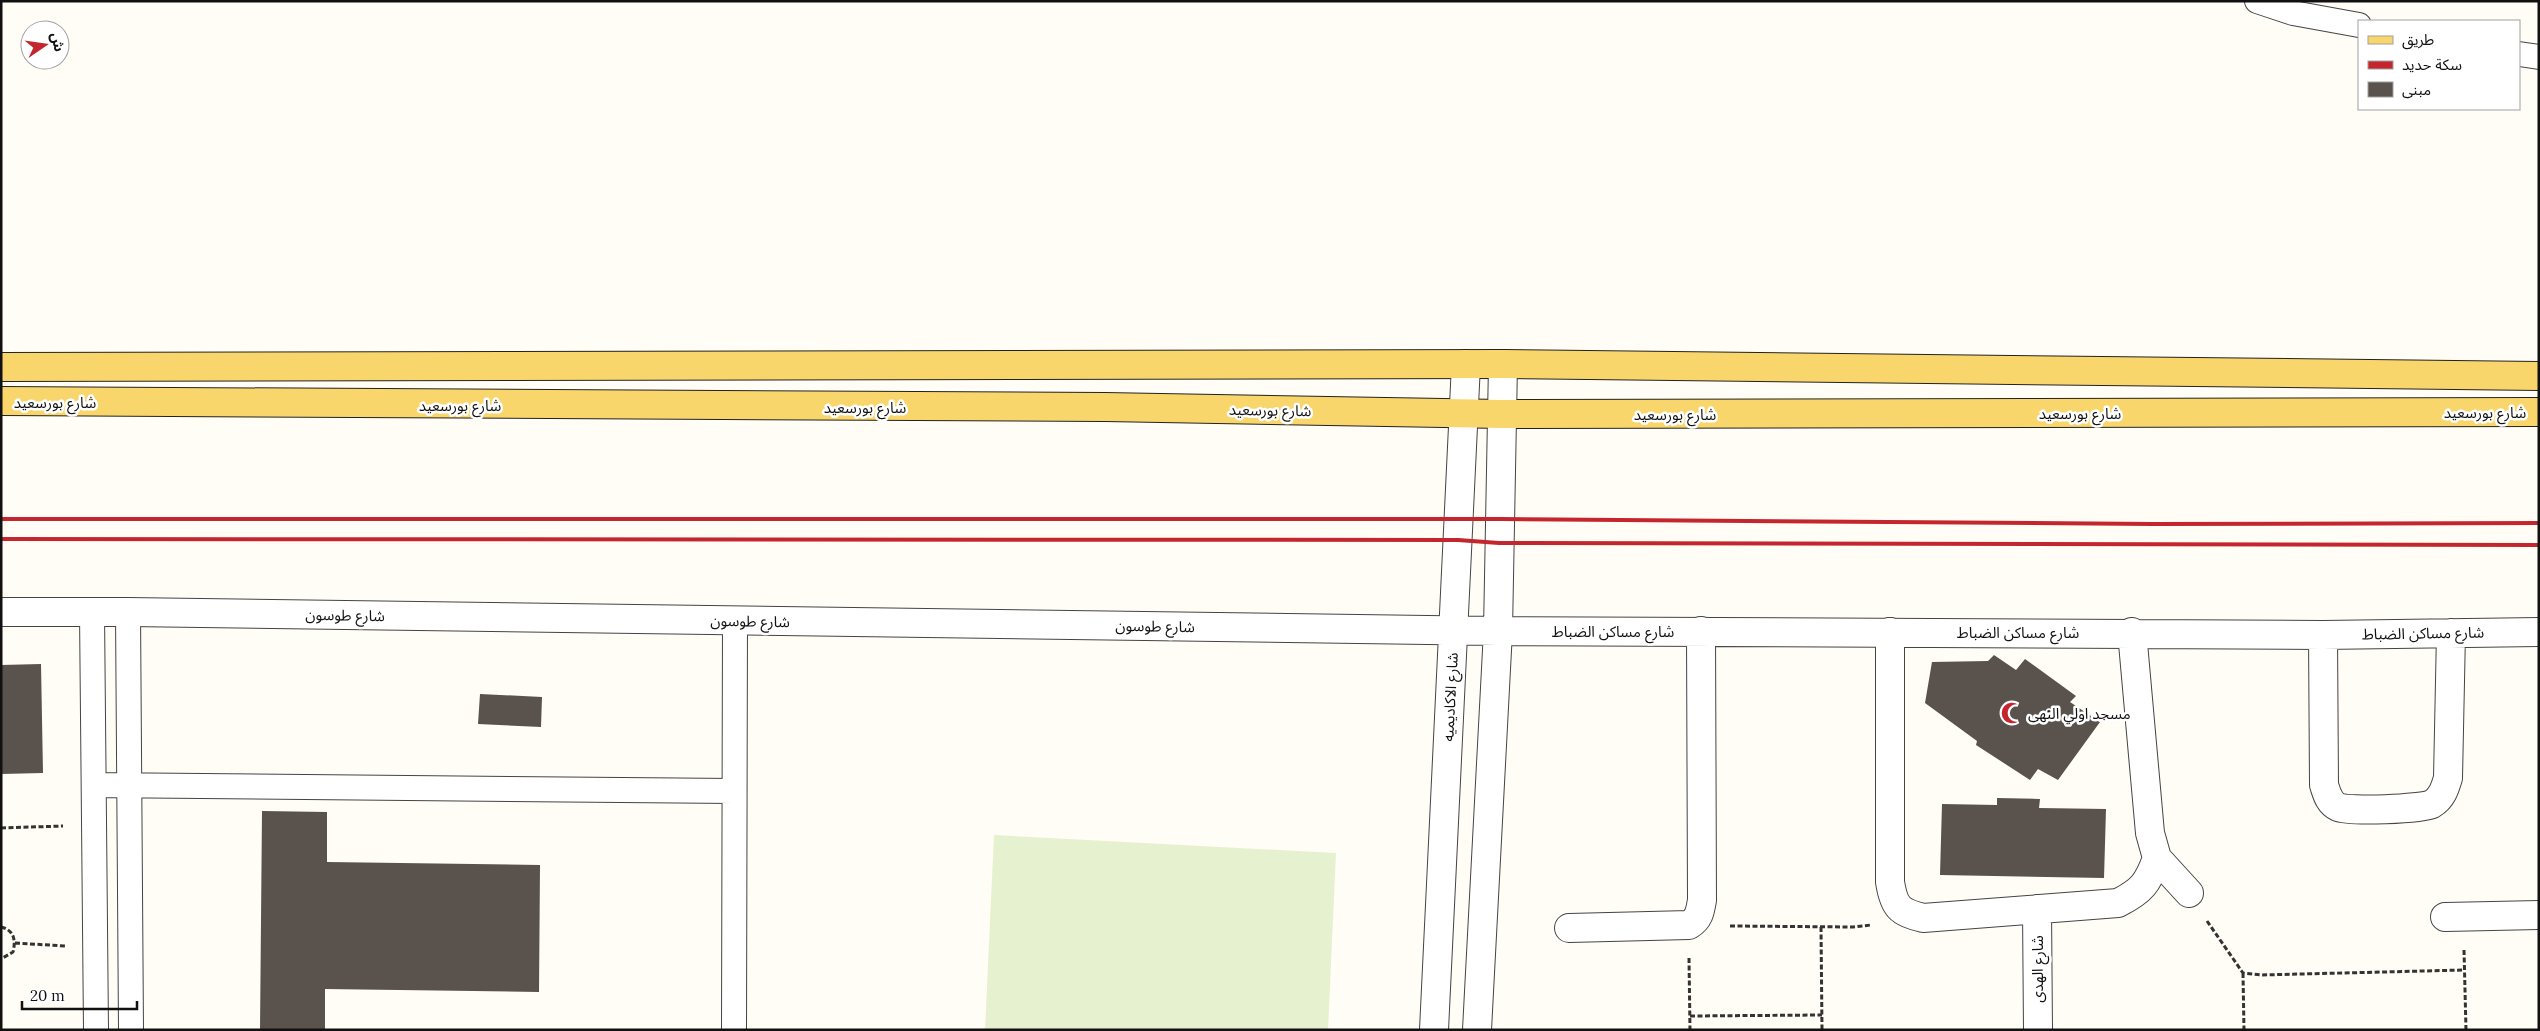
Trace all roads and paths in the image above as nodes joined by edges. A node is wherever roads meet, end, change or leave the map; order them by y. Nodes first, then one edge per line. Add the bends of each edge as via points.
1 (2257, 1) edge
2 (2358, 25) edge
3 (2520, 54) edge
4 (2539, 57) edge
5 (1466, 364) junction
6 (1503, 364) junction
7 (1, 367) edge
8 (2539, 376) edge
9 (1, 402) edge
10 (2539, 412) edge
11 (1464, 413) junction
12 (1502, 414) junction
13 (1, 612) edge
14 (92, 612) junction
15 (128, 612) junction
16 (735, 620) junction
17 (1454, 630) junction
18 (1498, 631) junction
19 (1701, 632) junction
20 (1890, 632) junction
21 (2132, 632) junction
22 (2539, 632) edge
23 (2451, 633) junction
24 (2323, 635) junction
25 (94, 785) junction
26 (130, 785) junction
27 (734, 791) junction
28 (94, 825) junction
29 (1, 828) edge
30 (2157, 858) junction
31 (2189, 894) joint
32 (95, 898) junction
33 (130, 898) junction
34 (2037, 909) junction
35 (1905, 913) junction
36 (2539, 915) edge
37 (2454, 916) joint
38 (1689, 925) junction
39 (1, 927) edge
40 (1821, 927) junction
41 (1569, 928) dead end
42 (15, 943) junction
43 (95, 948) junction
44 (1, 959) edge
45 (2464, 970) junction
46 (2243, 973) junction
47 (1822, 1015) junction
48 (1690, 1016) junction
49 (96, 1030) edge
50 (131, 1030) edge
51 (734, 1030) edge
52 (1434, 1030) edge
53 (1477, 1030) edge
54 (1690, 1030) edge
55 (1822, 1030) edge
56 (2038, 1030) edge
57 (2244, 1030) edge
58 (2466, 1030) edge

1 - 2 lane via 2293,13
3 - 4 lane
5 - 6 main road
5 - 7 main road
5 - 11 street, شارع الاكاديميه
6 - 8 main road
6 - 12 street
9 - 11 main road, شارع بورسعيد via 1105,407
10 - 12 main road, شارع بورسعيد
11 - 12 main road, شارع بورسعيد
11 - 17 street, شارع الاكاديميه
12 - 18 street
13 - 14 street, شارع طوسون
14 - 15 street, شارع طوسون
14 - 25 lane
15 - 16 street, شارع طوسون
15 - 26 lane
16 - 17 street, شارع طوسون
16 - 27 lane
17 - 18 street, شارع طوسون
17 - 52 street, شارع الاكاديميه
18 - 19 street, شارع مساكن الضباط
18 - 53 street
19 - 20 street, شارع مساكن الضباط
19 - 38 street via 1702,900 1696,920
20 - 21 street, شارع مساكن الضباط
20 - 35 street via 1890,882 1893,900
21 - 24 street, شارع مساكن الضباط
21 - 30 street via 2150,832
22 - 23 street, شارع مساكن الضباط
23 - 24 street, شارع مساكن الضباط
23 - 24 street via 2448,778 2444,792 2433,803 2419,808 2352,810 2338,807 2328,798 2324,785
25 - 26 lane
25 - 28 lane
26 - 27 lane
26 - 33 lane
27 - 51 lane
28 - 29 path
28 - 32 lane
30 - 31 street
30 - 34 street via 2150,878 2137,894 2118,903
31 - 46 path
32 - 33 lane
32 - 43 lane
33 - 50 lane
34 - 35 street via 1923,918
34 - 56 street, شارع الهدى
35 - 40 path via 1880,924
36 - 37 street
37 - 45 path
38 - 40 path
38 - 41 street
38 - 48 path
39 - 42 path via 7,928
40 - 47 path
42 - 43 path
42 - 44 path via 13,952
43 - 49 lane
45 - 46 path
45 - 58 path
46 - 57 path
47 - 48 path
47 - 55 path
48 - 54 path

